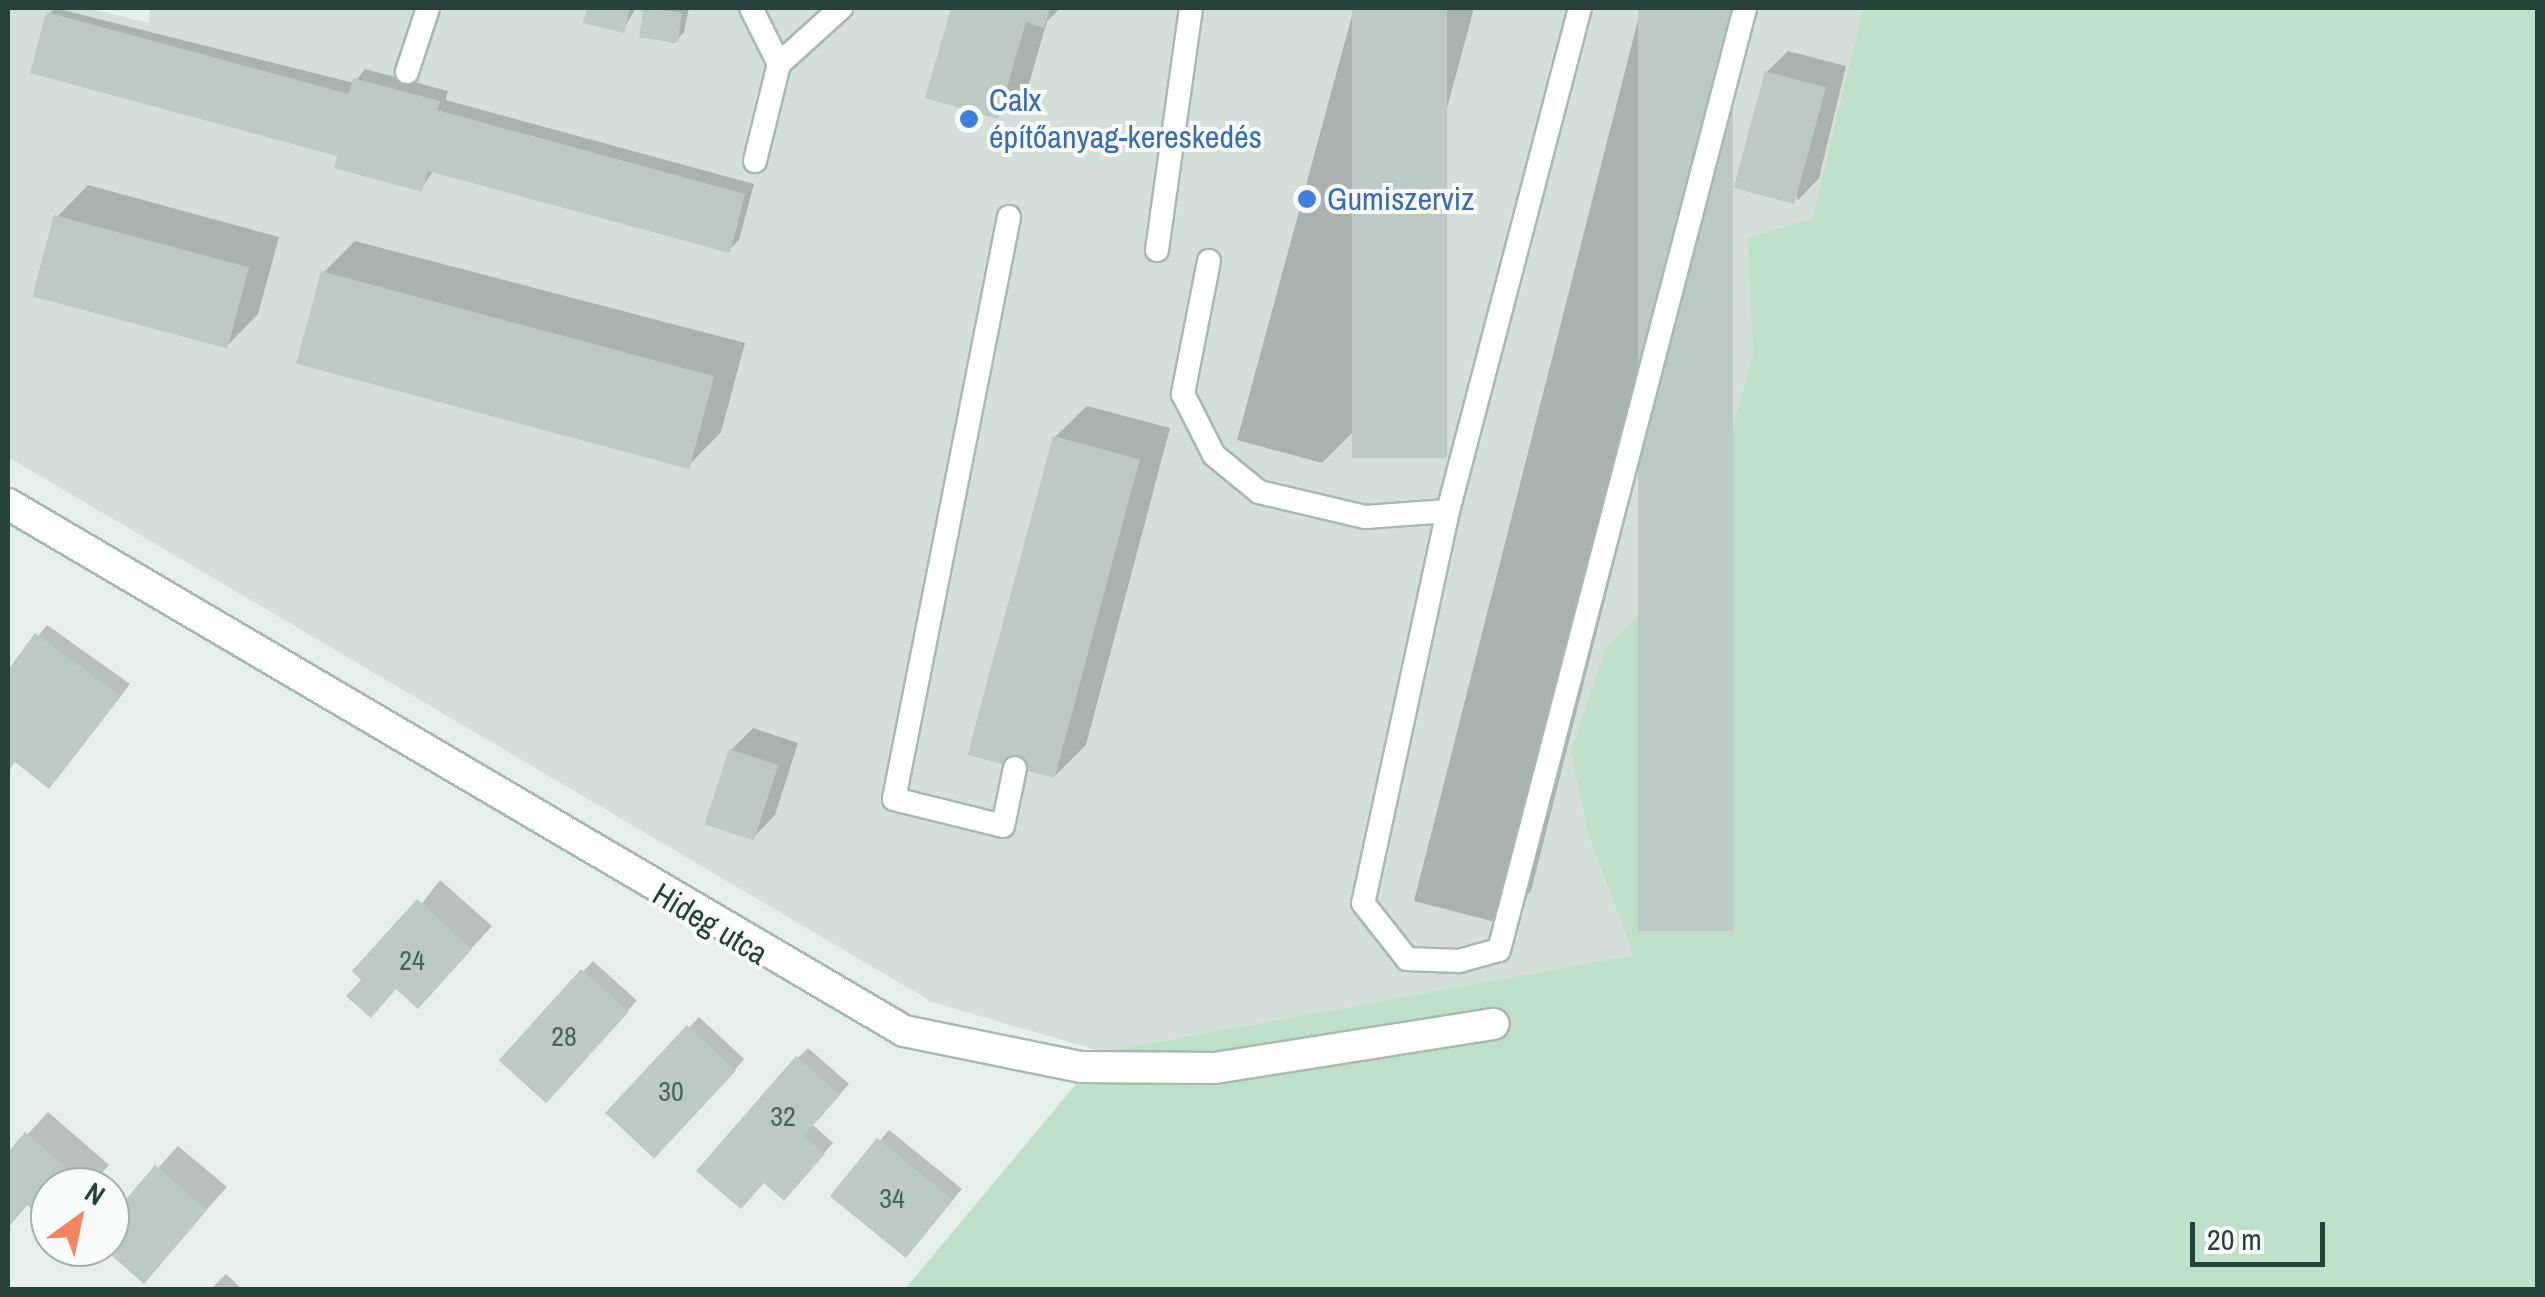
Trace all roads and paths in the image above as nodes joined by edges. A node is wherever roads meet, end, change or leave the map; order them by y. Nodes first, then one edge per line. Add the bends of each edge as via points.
1 (428, 8) edge
2 (751, 8) edge
3 (841, 8) edge
4 (1191, 8) edge
5 (1580, 8) edge
6 (1745, 8) edge
7 (767, 19) edge
8 (779, 64) junction
9 (407, 72) dead end
10 (755, 160) dead end
11 (1009, 216) dead end
12 (1157, 250) dead end
13 (1209, 261) dead end
14 (8, 504) edge
15 (1448, 510) junction
16 (1015, 768) dead end
17 (1494, 1024) dead end

1 - 9 lane
2 - 7 lane
3 - 8 lane
4 - 12 lane
5 - 15 lane
6 - 15 lane via 1498,950 1460,962 1406,958 1363,904
7 - 8 lane
8 - 10 lane
11 - 16 lane via 894,799 1004,826
13 - 15 lane via 1183,394 1214,455 1259,492 1365,517
14 - 17 street, Hideg utca via 904,1030 1081,1067 1215,1068

